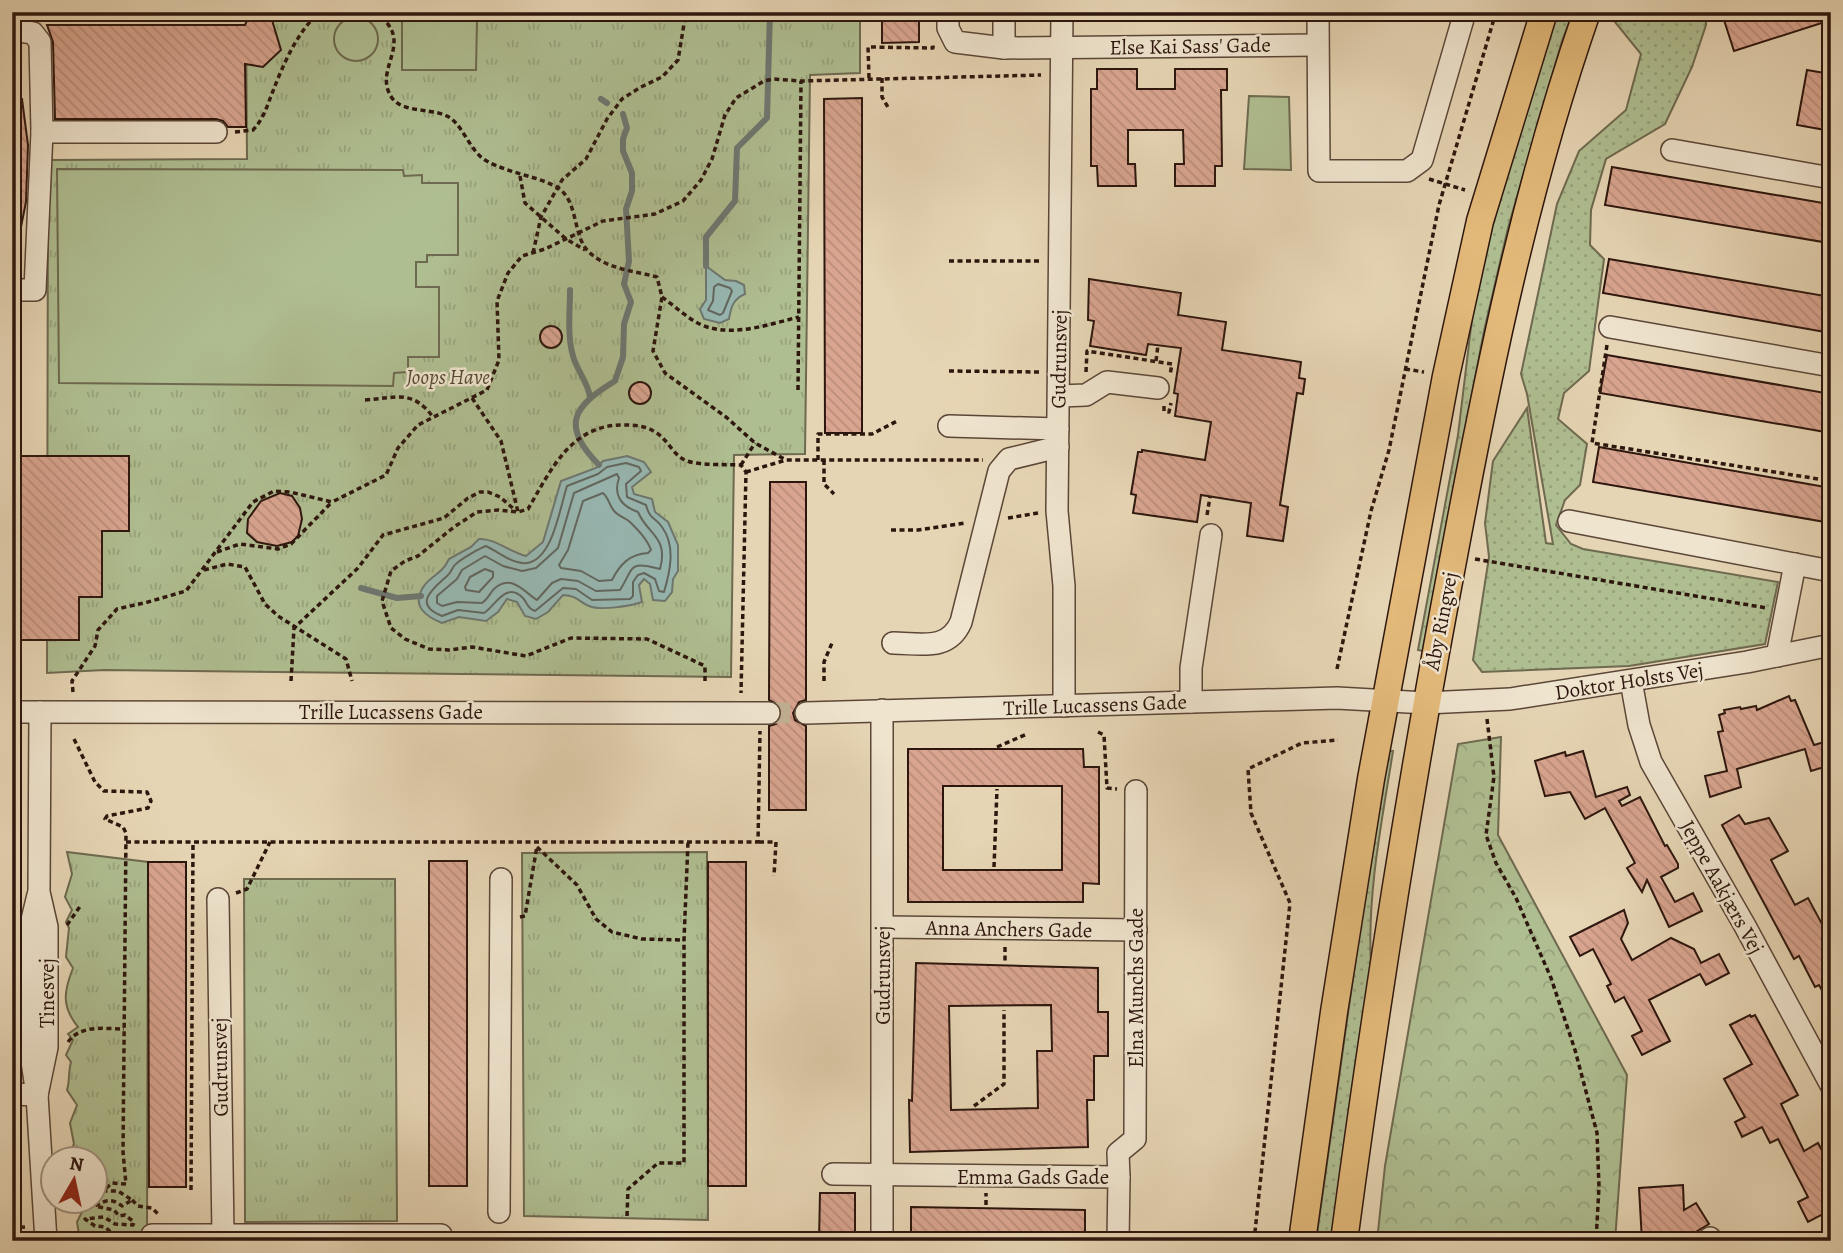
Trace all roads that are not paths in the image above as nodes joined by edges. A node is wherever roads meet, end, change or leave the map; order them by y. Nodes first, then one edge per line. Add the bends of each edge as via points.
1 (948, 12) edge
2 (1004, 12) edge
3 (1062, 12) edge
4 (1318, 12) edge
5 (1465, 12) edge
6 (1544, 12) edge
7 (1587, 12) edge
8 (21, 24) edge
9 (1317, 45) junction
10 (1004, 48) junction
11 (1062, 48) junction
12 (42, 132) junction
13 (216, 132) road end
14 (1672, 150) dead end
15 (1831, 178) edge
16 (12, 290) edge
17 (1610, 327) road end
18 (1831, 366) edge
19 (1158, 388) dead end
20 (1059, 396) junction
21 (949, 426) dead end
22 (1058, 438) junction
23 (1569, 521) dead end
24 (1212, 535) dead end
25 (1795, 564) junction
26 (1831, 571) edge
27 (892, 643) dead end
28 (1831, 645) edge
29 (1777, 656) junction
30 (1631, 681) junction
31 (1384, 700) junction
32 (1191, 702) junction
33 (1426, 703) junction
34 (1064, 706) junction
35 (883, 710) junction
36 (12, 712) edge
37 (40, 712) junction
38 (757, 713) tunnel mouth
39 (806, 713) tunnel mouth
40 (1136, 790) road end
41 (501, 879) dead end
42 (218, 899) road end
43 (883, 927) junction
44 (1136, 930) junction
45 (1831, 1085) edge
46 (12, 1094) edge
47 (37, 1095) junction
48 (40, 1144) edge
49 (833, 1174) dead end
50 (883, 1176) junction
51 (1119, 1177) junction
52 (499, 1212) dead end
53 (44, 1214) edge
54 (51, 1214) edge
55 (223, 1235) junction
56 (147, 1237) road end
57 (178, 1238) edge
58 (441, 1238) edge
59 (46, 1241) edge
60 (57, 1241) edge
61 (882, 1241) edge
62 (1118, 1241) edge
63 (1302, 1241) edge
64 (1344, 1241) edge

1 - 10 street, Else Kai Sass' Gade via 948,28 955,42
2 - 10 street
3 - 11 street, Gudrunsvej
4 - 9 street
5 - 9 street via 1422,160 1408,171 1319,171
6 - 31 main road, Åby Ringvej via 1488,196 1457,324
7 - 33 main road, Åby Ringvej via 1541,157 1500,319
8 - 12 street via 40,42
9 - 11 street, Else Kai Sass' Gade
10 - 11 street, Else Kai Sass' Gade
11 - 20 street, Gudrunsvej
12 - 13 street
12 - 16 street via 35,290
14 - 15 street
17 - 18 street
19 - 20 street via 1107,382 1086,395
20 - 22 street, Gudrunsvej
21 - 22 street
22 - 27 street via 1009,460 999,471 956,634 936,645
22 - 34 street, Gudrunsvej
23 - 25 street
24 - 32 street via 1191,668
25 - 26 street
25 - 29 street
28 - 29 street, Doktor Holsts Vej
29 - 30 street, Doktor Holsts Vej
30 - 33 street, Doktor Holsts Vej via 1510,699
30 - 45 street, Jeppe Aakjærs Vej via 1651,762
31 - 32 street, Trille Lucassens Gade
31 - 33 street, Trille Lucassens Gade
31 - 63 main road, Åby Ringvej
32 - 34 street, Trille Lucassens Gade
33 - 64 main road, Åby Ringvej
34 - 35 street, Trille Lucassens Gade
35 - 39 street, Trille Lucassens Gade
35 - 43 street, Gudrunsvej
36 - 37 street, Trille Lucassens Gade
37 - 38 street, Trille Lucassens Gade
37 - 47 street, Tinesvej via 39,892 47,927 47,1047
40 - 44 street, Elna Munchs Gade
41 - 52 street
42 - 55 street, Gudrunsvej
43 - 44 street, Anna Anchers Gade
43 - 50 street, Gudrunsvej
44 - 51 street, Elna Munchs Gade via 1135,1139 1118,1153
46 - 47 street
47 - 48 street, Tinesvej
49 - 50 street, Emma Gads Gade
50 - 51 street, Emma Gads Gade
50 - 61 street, Gudrunsvej
51 - 62 street, Emma Gads Gade
53 - 59 street, Tinesvej
54 - 60 street, Tinesvej
55 - 57 street
55 - 58 street
56 - 57 street

